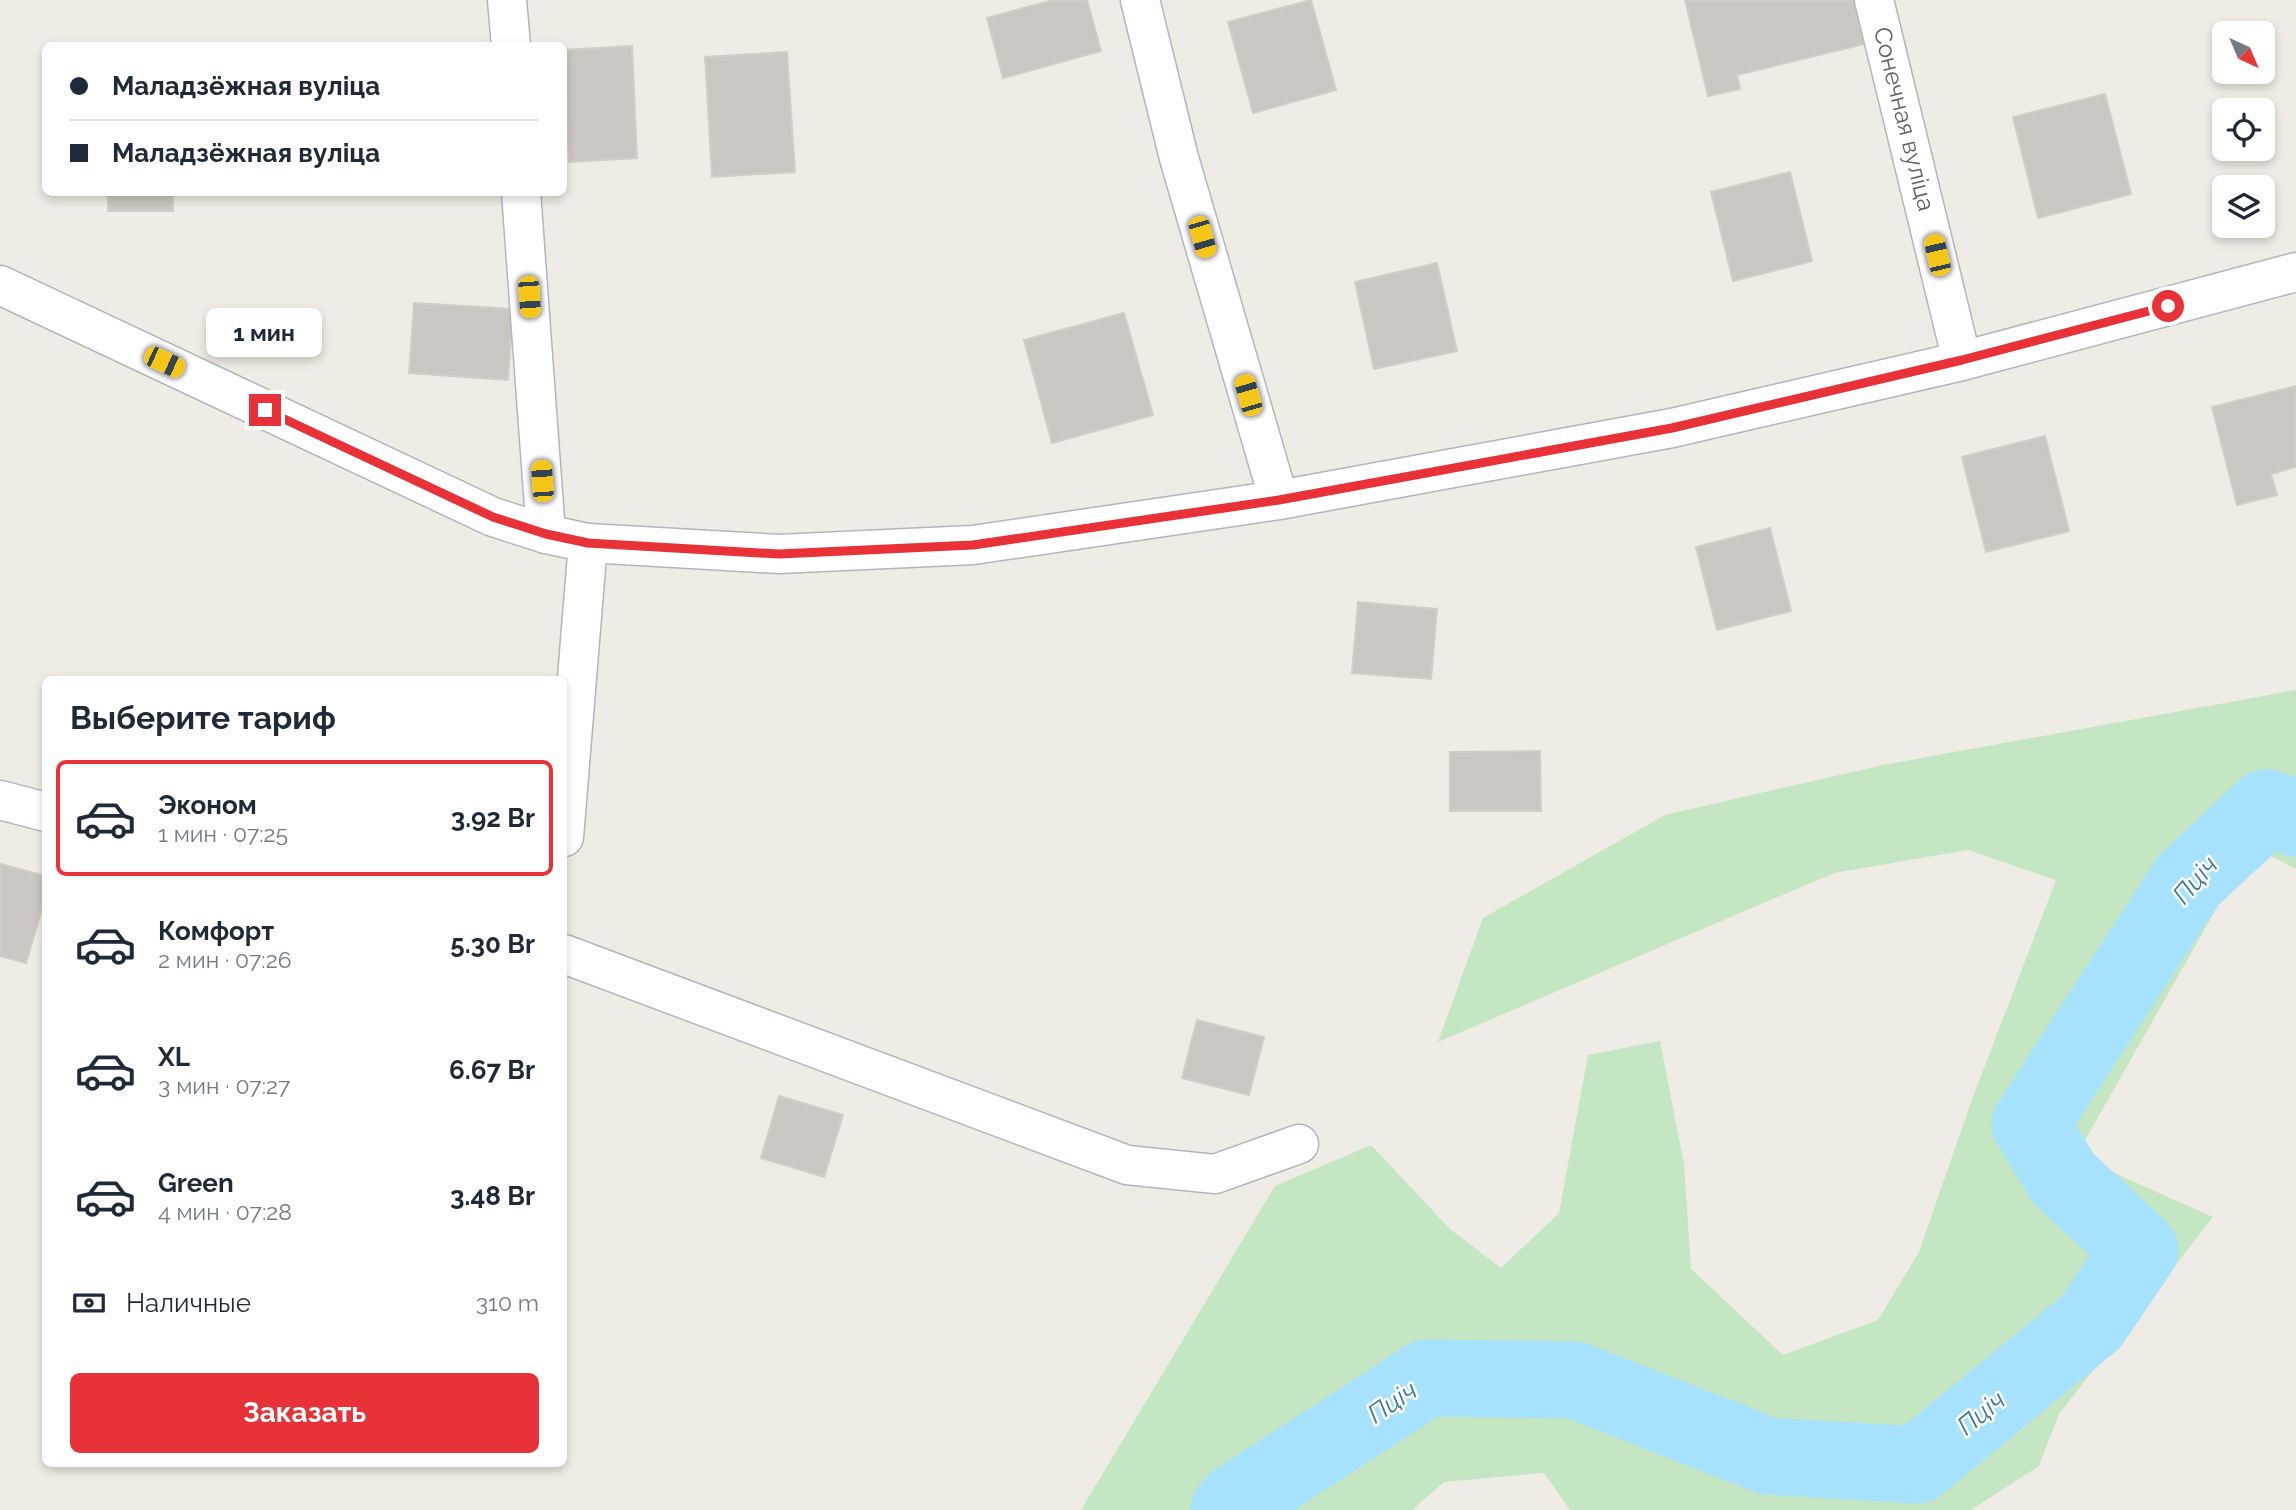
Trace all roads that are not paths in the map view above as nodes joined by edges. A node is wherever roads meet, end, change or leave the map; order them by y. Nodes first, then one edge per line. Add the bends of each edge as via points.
1 (507, 0) edge
2 (1140, 0) edge
3 (1874, 0) edge
4 (511, 42) edge
5 (521, 196) edge
6 (2296, 272) edge
7 (0, 285) edge
8 (1962, 360) junction
9 (1279, 500) junction
10 (546, 534) junction
11 (588, 543) junction
12 (0, 800) edge
13 (567, 800) edge
14 (42, 811) edge
15 (567, 955) edge
16 (1299, 1144) dead end

1 - 4 street
2 - 9 street via 1179,158
3 - 8 street, Сонечная вуліца
5 - 10 street
6 - 8 street
7 - 10 street via 493,517
8 - 9 street via 1672,428
9 - 11 street via 973,545 779,554
10 - 11 street
11 - 13 street
12 - 14 street
15 - 16 street via 1127,1165 1215,1174

